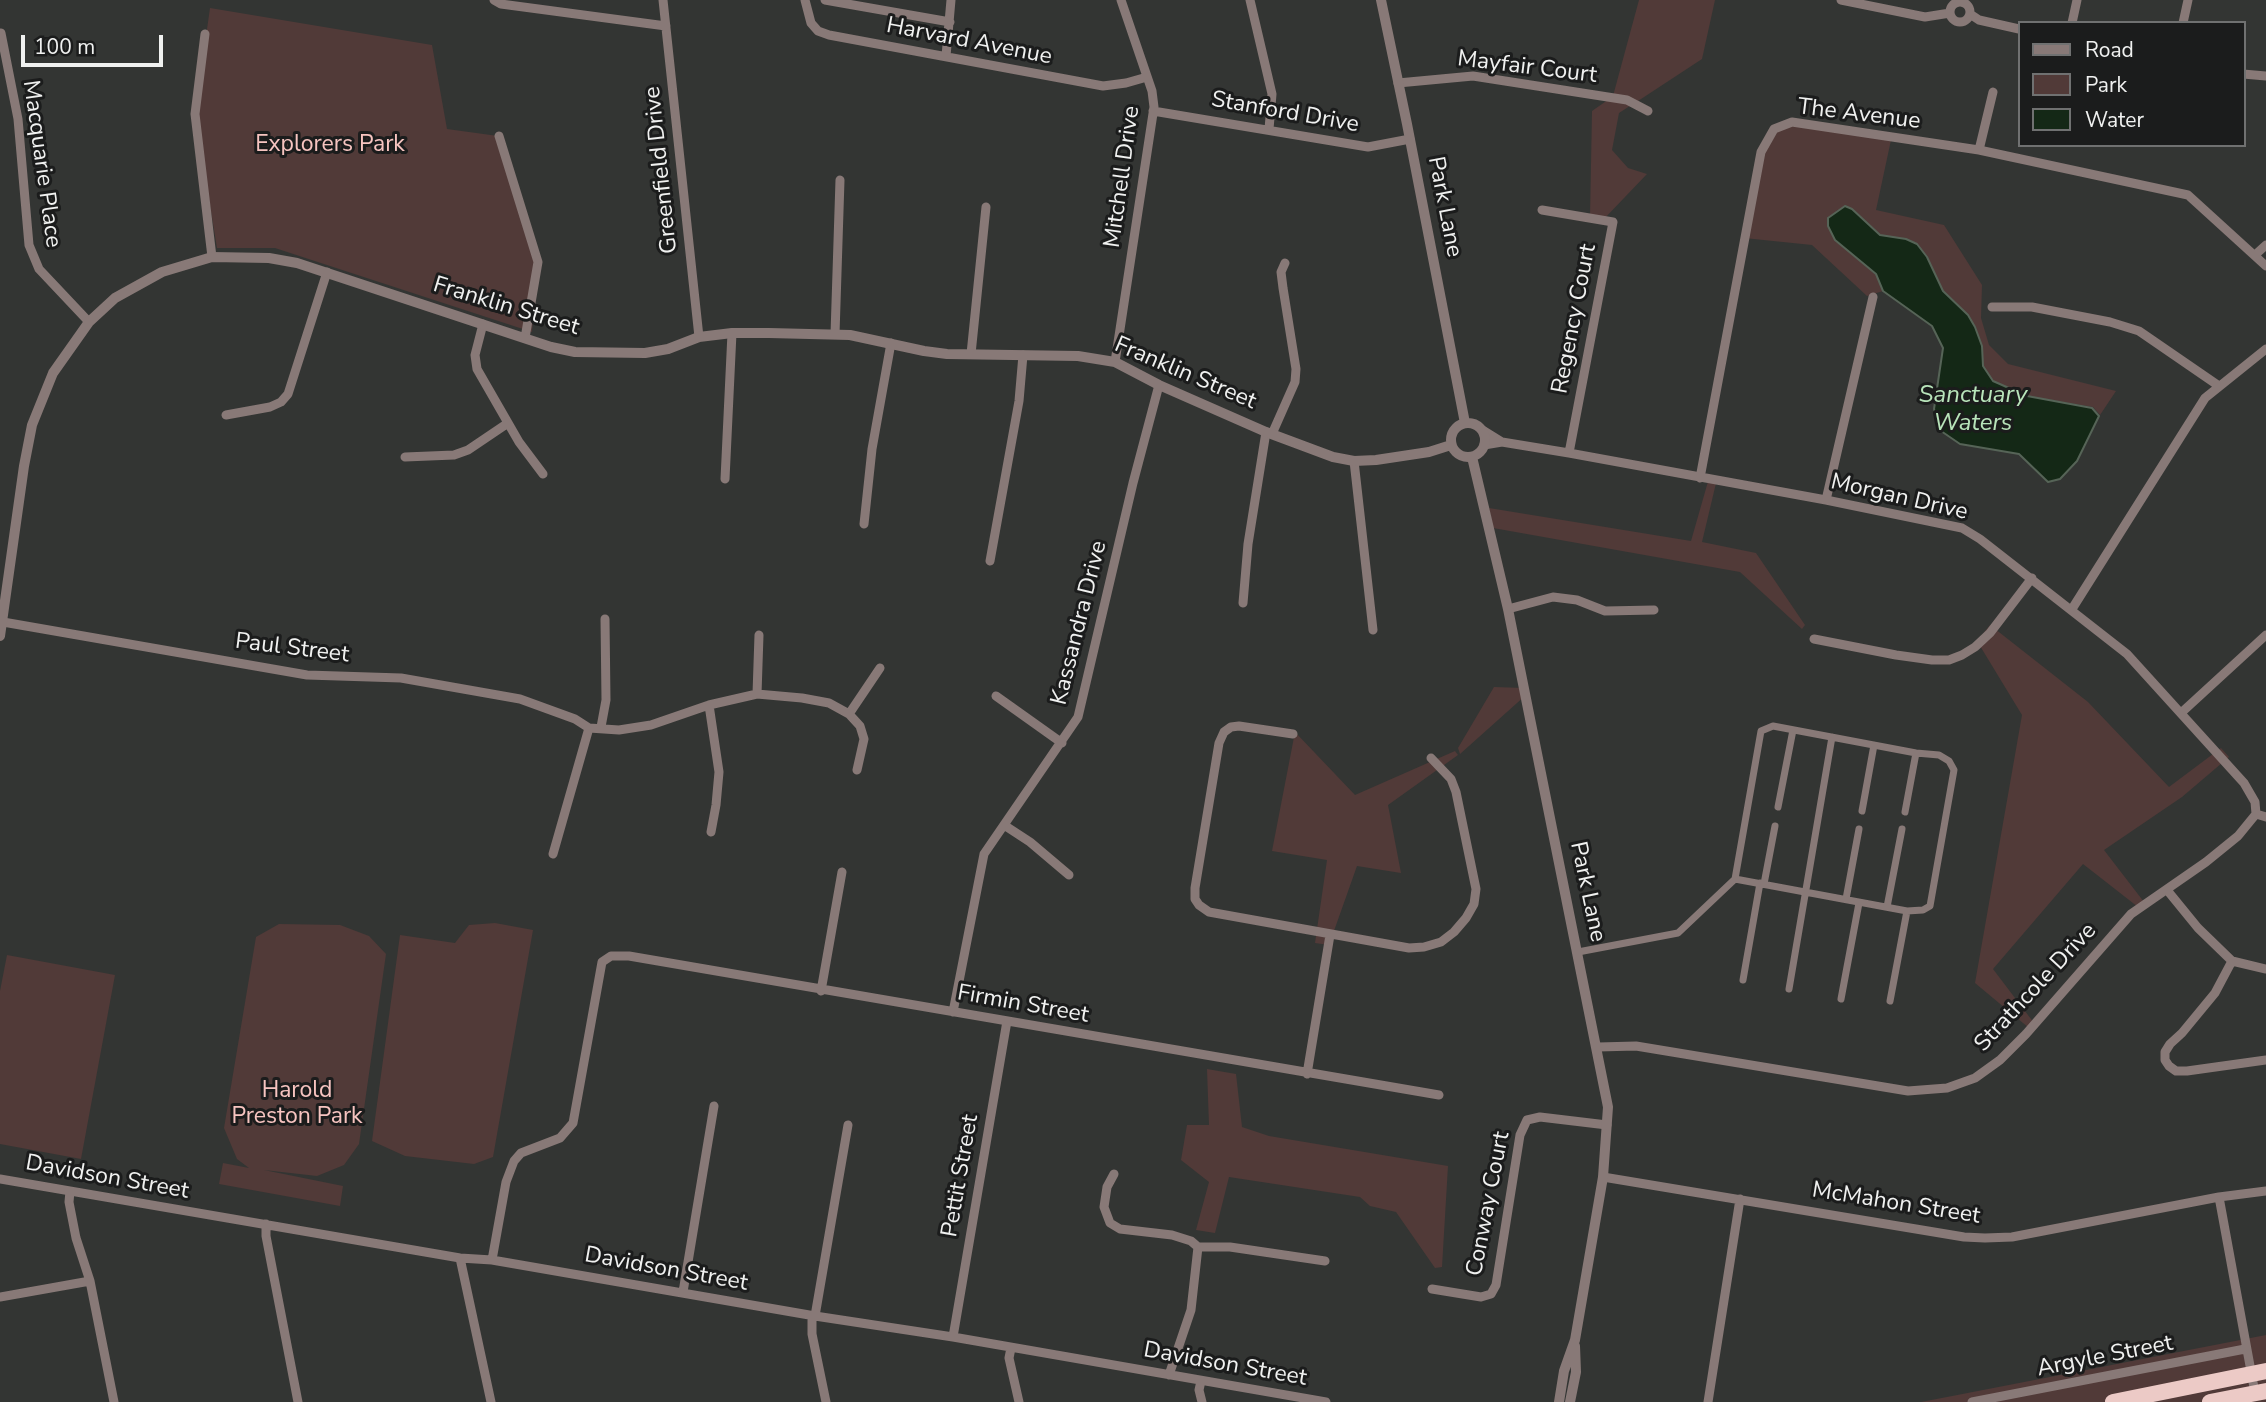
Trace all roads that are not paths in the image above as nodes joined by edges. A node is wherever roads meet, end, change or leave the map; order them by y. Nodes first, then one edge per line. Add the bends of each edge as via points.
1 (494, 0) edge
2 (663, 0) edge
3 (805, 0) edge
4 (825, 0) edge
5 (951, 0) edge
6 (1121, 0) edge
7 (1250, 0) edge
8 (1381, 0) edge
9 (1841, 0) edge
10 (2077, 0) edge
11 (2188, 0) edge
12 (1961, 1) edge
13 (1950, 13) junction
14 (1970, 14) junction
15 (2072, 21) edge
16 (2183, 21) edge
17 (950, 22) junction
18 (666, 26) junction
19 (2018, 29) edge
20 (1, 33) edge
21 (205, 34) dead end
22 (946, 56) junction
23 (2245, 74) edge
24 (2266, 76) edge
25 (1147, 77) junction
26 (1398, 83) junction
27 (1993, 92) dead end
28 (1153, 111) junction
29 (1648, 111) dead end
30 (1269, 129) junction
31 (499, 136) dead end
32 (1410, 139) junction
33 (1979, 150) junction
34 (839, 180) dead end
35 (986, 207) dead end
36 (1542, 209) dead end
37 (2266, 245) edge
38 (2255, 254) junction
39 (212, 257) junction
40 (1285, 263) dead end
41 (2266, 266) edge
42 (327, 272) junction
43 (1873, 297) dead end
44 (1993, 307) dead end
45 (89, 323) junction
46 (483, 324) junction
47 (732, 333) junction
48 (835, 334) junction
49 (699, 337) junction
50 (525, 338) junction
51 (891, 343) junction
52 (2266, 349) edge
53 (971, 354) junction
54 (1023, 355) junction
55 (1115, 362) junction
56 (1159, 385) junction
57 (2218, 386) junction
58 (226, 415) dead end
59 (508, 423) junction
60 (1465, 423) junction
61 (1481, 429) junction
62 (1269, 433) junction
63 (1502, 442) junction
64 (1451, 445) junction
65 (1484, 445) junction
66 (1569, 453) junction
67 (405, 457) dead end
68 (1472, 457) junction
69 (1354, 461) junction
70 (543, 474) dead end
71 (1700, 478) junction
72 (725, 479) dead end
73 (1826, 500) junction
74 (864, 524) dead end
75 (990, 561) dead end
76 (2032, 578) junction
77 (1242, 603) dead end
78 (2072, 609) junction
79 (1508, 610) junction
80 (1654, 610) dead end
81 (605, 619) dead end
82 (2, 622) junction
83 (1373, 630) dead end
84 (759, 635) dead end
85 (2266, 635) edge
86 (0, 636) edge
87 (1814, 639) dead end
88 (880, 668) dead end
89 (757, 694) junction
90 (996, 696) dead end
91 (709, 705) junction
92 (2181, 712) junction
93 (849, 714) junction
94 (601, 727) junction
95 (589, 728) junction
96 (1793, 730) junction
97 (1293, 734) dead end
98 (1832, 737) junction
99 (1062, 744) junction
100 (1874, 745) junction
101 (1916, 752) junction
102 (1431, 758) dead end
103 (857, 770) dead end
104 (1778, 807) dead end
105 (1862, 811) dead end
106 (1905, 812) dead end
107 (2256, 814) junction
108 (2266, 817) edge
109 (1004, 825) junction
110 (1775, 826) dead end
111 (1859, 829) dead end
112 (1902, 829) dead end
113 (710, 832) dead end
114 (553, 854) dead end
115 (842, 872) dead end
116 (1069, 875) dead end
117 (1735, 879) junction
118 (1762, 883) junction
119 (2167, 890) junction
120 (1804, 891) junction
121 (1846, 899) junction
122 (1859, 903) junction
123 (1887, 907) junction
124 (1907, 911) junction
125 (1330, 935) junction
126 (1578, 952) junction
127 (2232, 961) junction
128 (2266, 969) edge
129 (1743, 980) dead end
130 (1789, 989) dead end
131 (821, 991) junction
132 (1841, 999) dead end
133 (1890, 1001) dead end
134 (954, 1012) junction
135 (1007, 1021) junction
136 (1598, 1047) junction
137 (2266, 1060) edge
138 (1307, 1074) junction
139 (1438, 1095) dead end
140 (715, 1106) dead end
141 (848, 1125) dead end
142 (1608, 1125) junction
143 (1114, 1174) dead end
144 (1603, 1177) junction
145 (0, 1179) edge
146 (70, 1191) junction
147 (2266, 1191) edge
148 (2219, 1197) junction
149 (1740, 1199) junction
150 (266, 1224) junction
151 (1198, 1247) junction
152 (460, 1258) junction
153 (492, 1260) junction
154 (1325, 1261) dead end
155 (90, 1281) junction
156 (1432, 1289) dead end
157 (683, 1292) junction
158 (0, 1297) edge
159 (814, 1316) junction
160 (953, 1337) junction
161 (1575, 1340) junction
162 (1011, 1348) junction
163 (2245, 1349) junction
164 (2258, 1373) edge
165 (1170, 1375) junction
166 (1201, 1381) junction
167 (2261, 1392) edge
168 (2176, 1396) edge
169 (114, 1402) edge
170 (298, 1402) edge
171 (491, 1402) edge
172 (826, 1402) edge
173 (1019, 1402) edge
174 (1202, 1402) edge
175 (1326, 1402) edge
176 (1559, 1402) edge
177 (1570, 1402) edge
178 (1708, 1402) edge
179 (1972, 1402) edge
180 (2112, 1402) edge
181 (2210, 1402) edge

1 - 18 street
2 - 18 street, Greenfield Drive
3 - 22 street, Harvard Avenue via 811,23 824,34
4 - 17 street, Harvard Avenue
5 - 17 street
6 - 25 street, Mitchell Drive
7 - 30 street via 1272,94
8 - 26 street, Park Lane
9 - 13 street via 1925,18
10 - 15 street
11 - 16 street
12 - 13 street
12 - 14 street
13 - 14 street via 1957,22
14 - 19 street
17 - 22 street
18 - 49 street, Greenfield Drive
20 - 45 street, Macquarie Place via 18,119 29,245 39,269
21 - 39 street via 195,114
22 - 25 street, Harvard Avenue via 1103,86
23 - 24 street
25 - 28 street, Mitchell Drive
26 - 29 street, Mayfair Court via 1473,76 1627,100
26 - 32 street, Park Lane
27 - 33 street
28 - 30 street, Stanford Drive
28 - 55 street, Mitchell Drive
30 - 32 street, Stanford Drive via 1368,147
31 - 50 street via 538,262
32 - 60 street, Park Lane
33 - 38 street, The Avenue via 2188,195
33 - 71 street, The Avenue via 1792,122 1774,129 1761,152
34 - 48 street
35 - 53 street
36 - 66 street, Regency Court via 1613,222
37 - 38 street
38 - 41 street, The Avenue
39 - 42 street, Franklin Street via 269,258
39 - 45 street, Franklin Street via 142,282 115,298
40 - 62 street via 1281,272 1295,382
42 - 46 street, Franklin Street
42 - 58 street via 288,394 270,407
43 - 73 street
44 - 57 street via 2032,307 2139,331
45 - 82 street, Franklin Street via 53,373 32,425
46 - 50 street, Franklin Street
46 - 59 street via 475,355 477,369
47 - 48 street, Franklin Street
47 - 49 street, Franklin Street
47 - 72 street
48 - 51 street, Franklin Street
49 - 50 street, Franklin Street via 645,353 601,354
51 - 53 street, Franklin Street
51 - 74 street
52 - 57 street
53 - 54 street, Franklin Street
54 - 55 street, Franklin Street
54 - 75 street
55 - 56 street, Franklin Street
56 - 62 street, Franklin Street
56 - 99 street, Kassandra Drive via 1078,717
57 - 78 street via 2205,398
59 - 67 street via 454,455
59 - 70 street
60 - 61 street
60 - 64 street via 1455,429
61 - 63 street, Morgan Drive
61 - 65 street
62 - 69 street, Franklin Street via 1312,451
62 - 77 street
63 - 65 street, Morgan Drive
63 - 66 street, Morgan Drive
64 - 68 street via 1462,457
64 - 69 street, Franklin Street via 1401,457
65 - 68 street
66 - 71 street, Morgan Drive
68 - 79 street, Park Lane
69 - 83 street
71 - 73 street, Morgan Drive
73 - 76 street, Morgan Drive via 1962,528
76 - 78 street, Morgan Drive
76 - 87 street via 1990,633 1962,656 1949,660
78 - 92 street, Morgan Drive via 2127,654
79 - 80 street via 1553,597 1605,611
79 - 126 street, Park Lane
81 - 94 street via 606,700
82 - 86 street, Franklin Street
82 - 95 street, Paul Street via 307,675 401,678 520,699
84 - 89 street
85 - 92 street
88 - 93 street
89 - 91 street
89 - 93 street via 829,704
90 - 99 street
91 - 94 street via 651,725 619,730
91 - 113 street via 719,772
92 - 107 street, Morgan Drive via 2251,792
93 - 103 street via 864,739
94 - 95 street
95 - 114 street
96 - 98 street
96 - 104 street
96 - 117 street via 1773,726 1761,731
97 - 125 street via 1239,726 1224,732 1195,899 1209,912
98 - 100 street
98 - 120 street
99 - 109 street, Kassandra Drive
100 - 101 street
100 - 105 street
101 - 106 street
101 - 124 street via 1939,755 1954,770 1930,906
102 - 125 street via 1451,779 1456,792 1476,889 1474,904 1441,942 1424,947
107 - 108 street
107 - 119 street, Strathcole Drive via 2238,836
109 - 116 street
109 - 134 street, Kassandra Drive via 984,854
110 - 118 street
111 - 121 street
112 - 123 street
115 - 131 street
117 - 118 street
117 - 126 street via 1678,933
118 - 120 street
118 - 129 street
119 - 127 street
119 - 136 street, Strathcole Drive via 2131,914 2000,1060 1975,1078 1947,1088 1908,1091 1636,1046
120 - 121 street
120 - 130 street
121 - 122 street
122 - 123 street
122 - 132 street
123 - 124 street
124 - 133 street
125 - 138 street
126 - 136 street, Park Lane
127 - 128 street
127 - 137 street via 2215,993 2170,1044 2165,1060 2176,1071 2187,1071
131 - 134 street, Firmin Street
131 - 153 street, Firmin Street via 629,957 611,956 602,962 573,1123 560,1138 521,1153 514,1161
134 - 135 street, Firmin Street
135 - 138 street, Firmin Street
135 - 160 street, Pettit Street
136 - 142 street, Park Lane
138 - 139 street, Firmin Street
140 - 157 street
141 - 159 street
142 - 144 street, Park Lane
142 - 156 street, Conway Court via 1540,1116 1527,1120 1520,1135 1492,1296
143 - 151 street via 1104,1206 1110,1223 1120,1229 1183,1238
144 - 149 street, McMahon Street
144 - 161 street, Park Lane
145 - 146 street, Davidson Street
146 - 150 street, Davidson Street
146 - 155 street via 76,1238
147 - 148 street, McMahon Street
148 - 149 street, McMahon Street via 2012,1237 1985,1238
148 - 163 street
149 - 178 street
150 - 152 street, Davidson Street
150 - 170 street
151 - 154 street via 1230,1247
151 - 165 street via 1191,1310
152 - 153 street, Davidson Street
152 - 171 street
153 - 157 street, Davidson Street
155 - 158 street
155 - 169 street
157 - 159 street, Davidson Street
159 - 160 street, Davidson Street
159 - 172 street via 812,1334
160 - 162 street, Davidson Street
161 - 176 street, Park Lane
161 - 177 street, Park Lane via 1576,1372
162 - 165 street, Davidson Street
162 - 173 street
163 - 164 street
163 - 179 street, Argyle Street
164 - 167 street
164 - 168 highway
165 - 166 street, Davidson Street
166 - 174 street
166 - 175 street, Davidson Street
167 - 181 highway
168 - 180 highway

